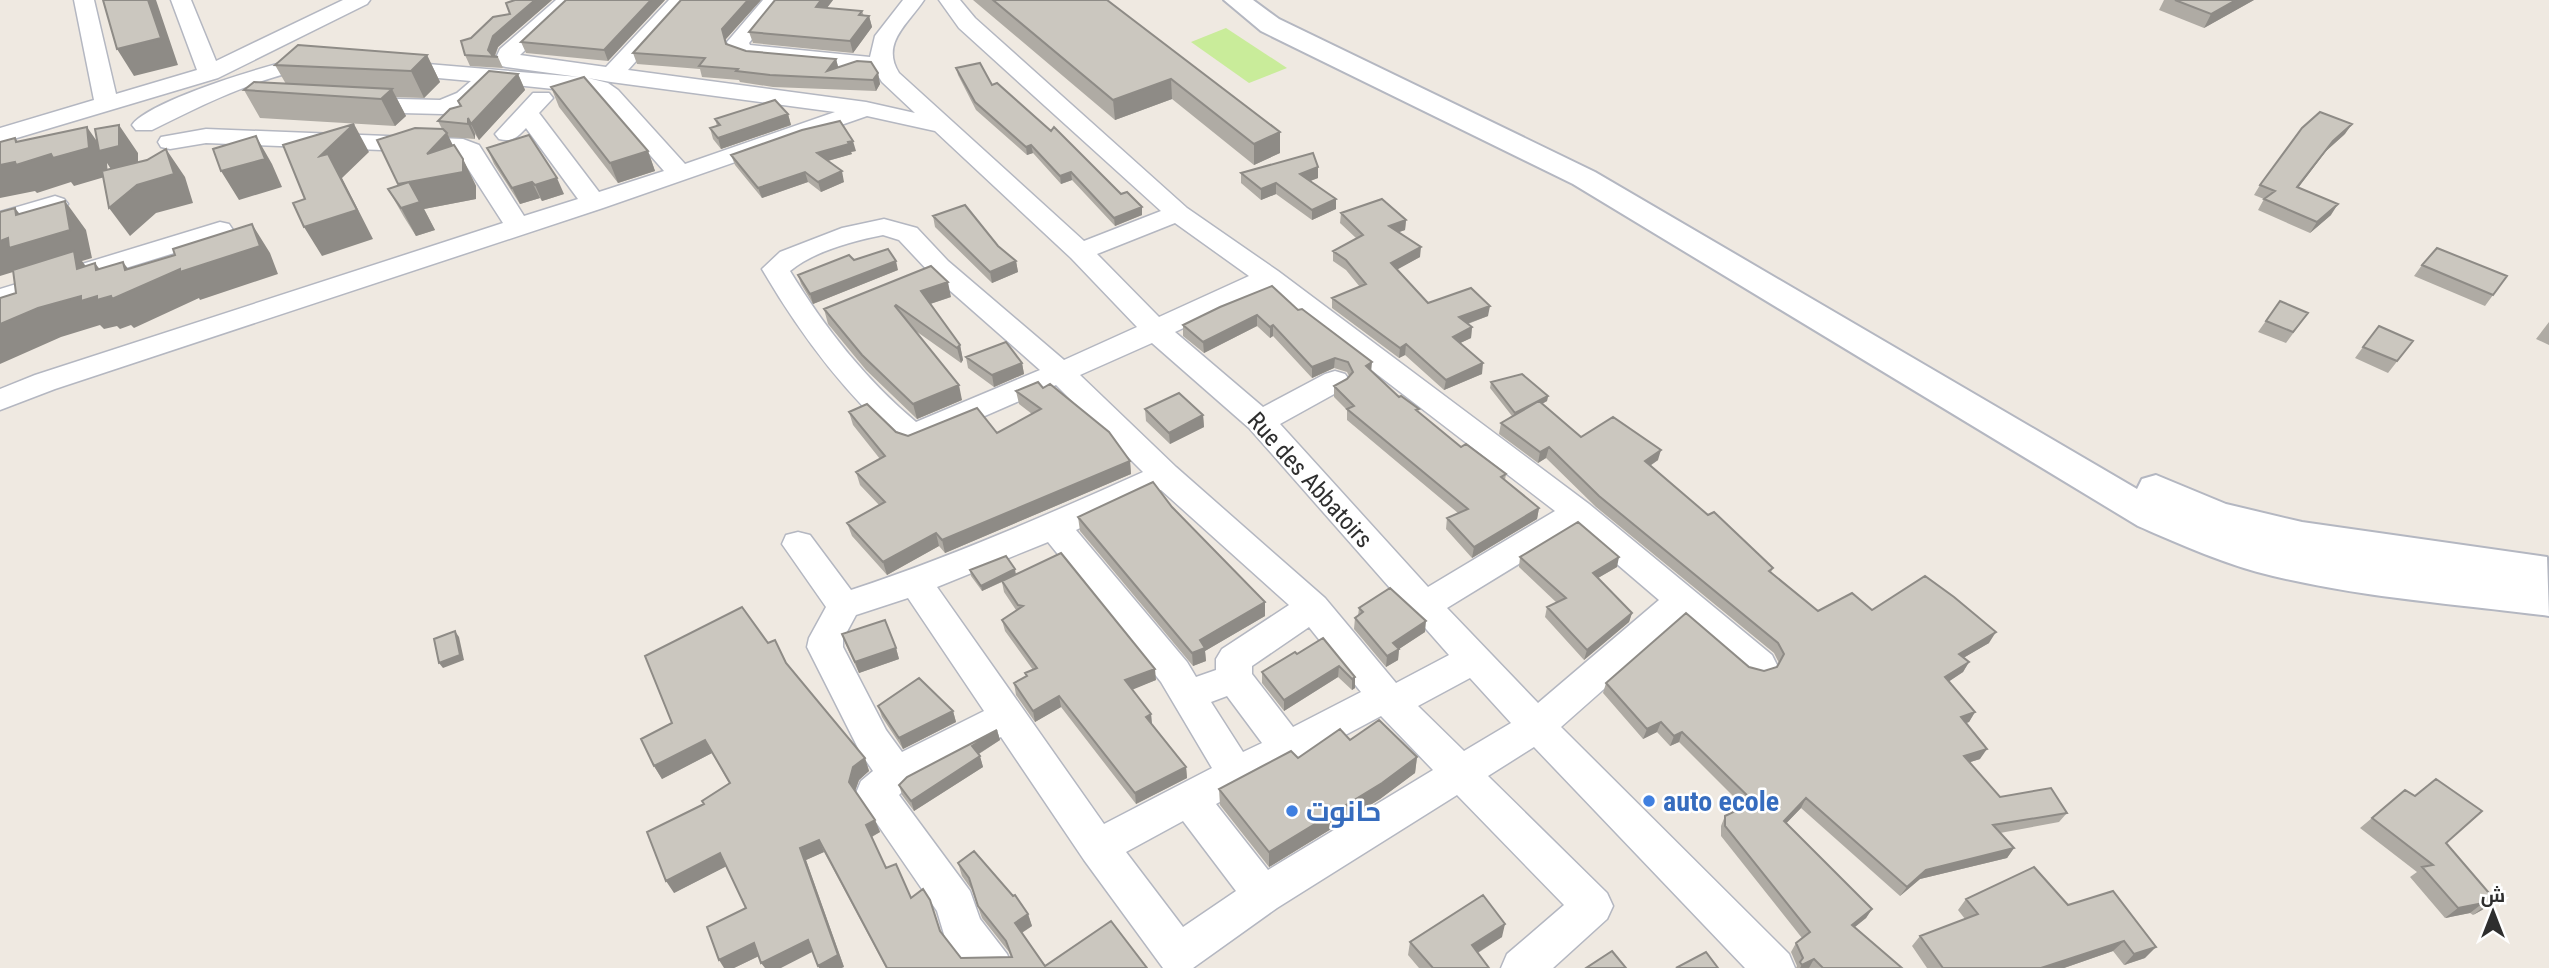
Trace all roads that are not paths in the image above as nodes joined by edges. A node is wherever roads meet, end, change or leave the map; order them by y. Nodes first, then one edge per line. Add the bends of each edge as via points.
1 (83, 0) edge
2 (181, 0) edge
3 (360, 0) edge
4 (568, 0) edge
5 (681, 0) edge
6 (774, 0) edge
7 (914, 0) edge
8 (949, 0) edge
9 (1237, 0) edge
10 (1266, 0) edge
11 (348, 64) edge
12 (882, 65) junction
13 (374, 66) edge
14 (209, 73) junction
15 (611, 75) junction
16 (491, 76) junction
17 (556, 82) junction
18 (204, 98) junction
19 (260, 100) edge
20 (343, 104) edge
21 (107, 105) junction
22 (903, 105) junction
23 (866, 109) junction
24 (527, 113) junction
25 (507, 134) dead end
26 (0, 136) edge
27 (170, 142) junction
28 (177, 167) dead end
29 (680, 174) junction
30 (594, 202) junction
31 (55, 204) edge
32 (1178, 213) junction
33 (0, 220) edge
34 (518, 227) junction
35 (219, 230) dead end
36 (1080, 252) junction
37 (1268, 276) junction
38 (0, 298) edge
39 (1156, 331) junction
40 (1061, 373) junction
41 (1335, 381) dead end
42 (0, 400) edge
43 (1260, 421) junction
44 (1165, 475) junction
45 (1578, 512) junction
46 (1054, 526) junction
47 (799, 544) dead end
48 (2549, 573) edge
49 (915, 582) junction
50 (1682, 600) junction
51 (2549, 600) edge
52 (844, 606) junction
53 (1424, 606) junction
54 (1313, 607) junction
55 (1474, 659) junction
56 (1759, 665) dead end
57 (1234, 678) junction
58 (1188, 695) junction
59 (1388, 700) junction
60 (1007, 716) junction
61 (1538, 726) junction
62 (1287, 747) junction
63 (896, 773) junction
64 (1460, 773) junction
65 (1236, 774) junction
66 (1189, 799) junction
67 (1098, 847) junction
68 (1263, 895) junction
69 (992, 968) edge
70 (1522, 968) edge
71 (1774, 968) edge

1 - 21 street
2 - 14 street
3 - 14 street
4 - 15 street via 506,60
5 - 15 street
6 - 12 street via 738,42 740,49
7 - 12 street via 883,39
8 - 32 street via 967,23
9 - 51 street via 1270,25 1584,177 2152,516 2211,542 2273,561
10 - 48 street via 1285,16 1345,48 1592,168 2173,498 2251,525 2331,543
11 - 18 street via 295,64
12 - 22 street, Rue des Abbatoirs
13 - 16 street
14 - 21 street
15 - 23 street
16 - 17 street
16 - 20 street via 465,98 443,107
17 - 24 street
17 - 29 street via 585,84 606,92
18 - 19 street
18 - 27 street via 132,127 164,130
21 - 26 street
22 - 23 street
22 - 36 street, Rue des Abbatoirs via 944,127
23 - 29 street
24 - 25 street
24 - 30 street
27 - 28 street
27 - 34 street via 206,135 463,146 470,150
29 - 30 street
30 - 34 street
31 - 33 street
32 - 36 street
32 - 37 street
34 - 42 street
35 - 38 street
36 - 39 street, Rue des Abbatoirs
37 - 39 street
37 - 45 street
39 - 40 street
39 - 43 street, Rue des Abbatoirs
40 - 40 street via 912,436 883,412 817,315 775,270 789,258 851,234 884,226 908,234 926,272
40 - 44 street
41 - 43 street
43 - 53 street, Rue des Abbatoirs
44 - 46 street
44 - 54 street
45 - 50 street
45 - 53 street
46 - 49 street
46 - 58 street
47 - 52 street
49 - 52 street
49 - 60 street
50 - 56 street
50 - 61 street
52 - 63 street via 825,647 873,741
53 - 55 street, Rue des Abbatoirs
54 - 57 street via 1234,659
54 - 59 street
55 - 59 street
55 - 61 street, Rue des Abbatoirs
57 - 58 street
57 - 62 street
58 - 65 street
59 - 62 street
59 - 64 street
60 - 63 street
60 - 67 street
61 - 64 street
61 - 71 street, Rue des Abbatoirs
62 - 65 street
63 - 69 street via 875,793 956,904 961,927
64 - 68 street
64 - 70 street via 1593,906
65 - 66 street
66 - 67 street
66 - 68 street
67 - 68 street via 1178,954

